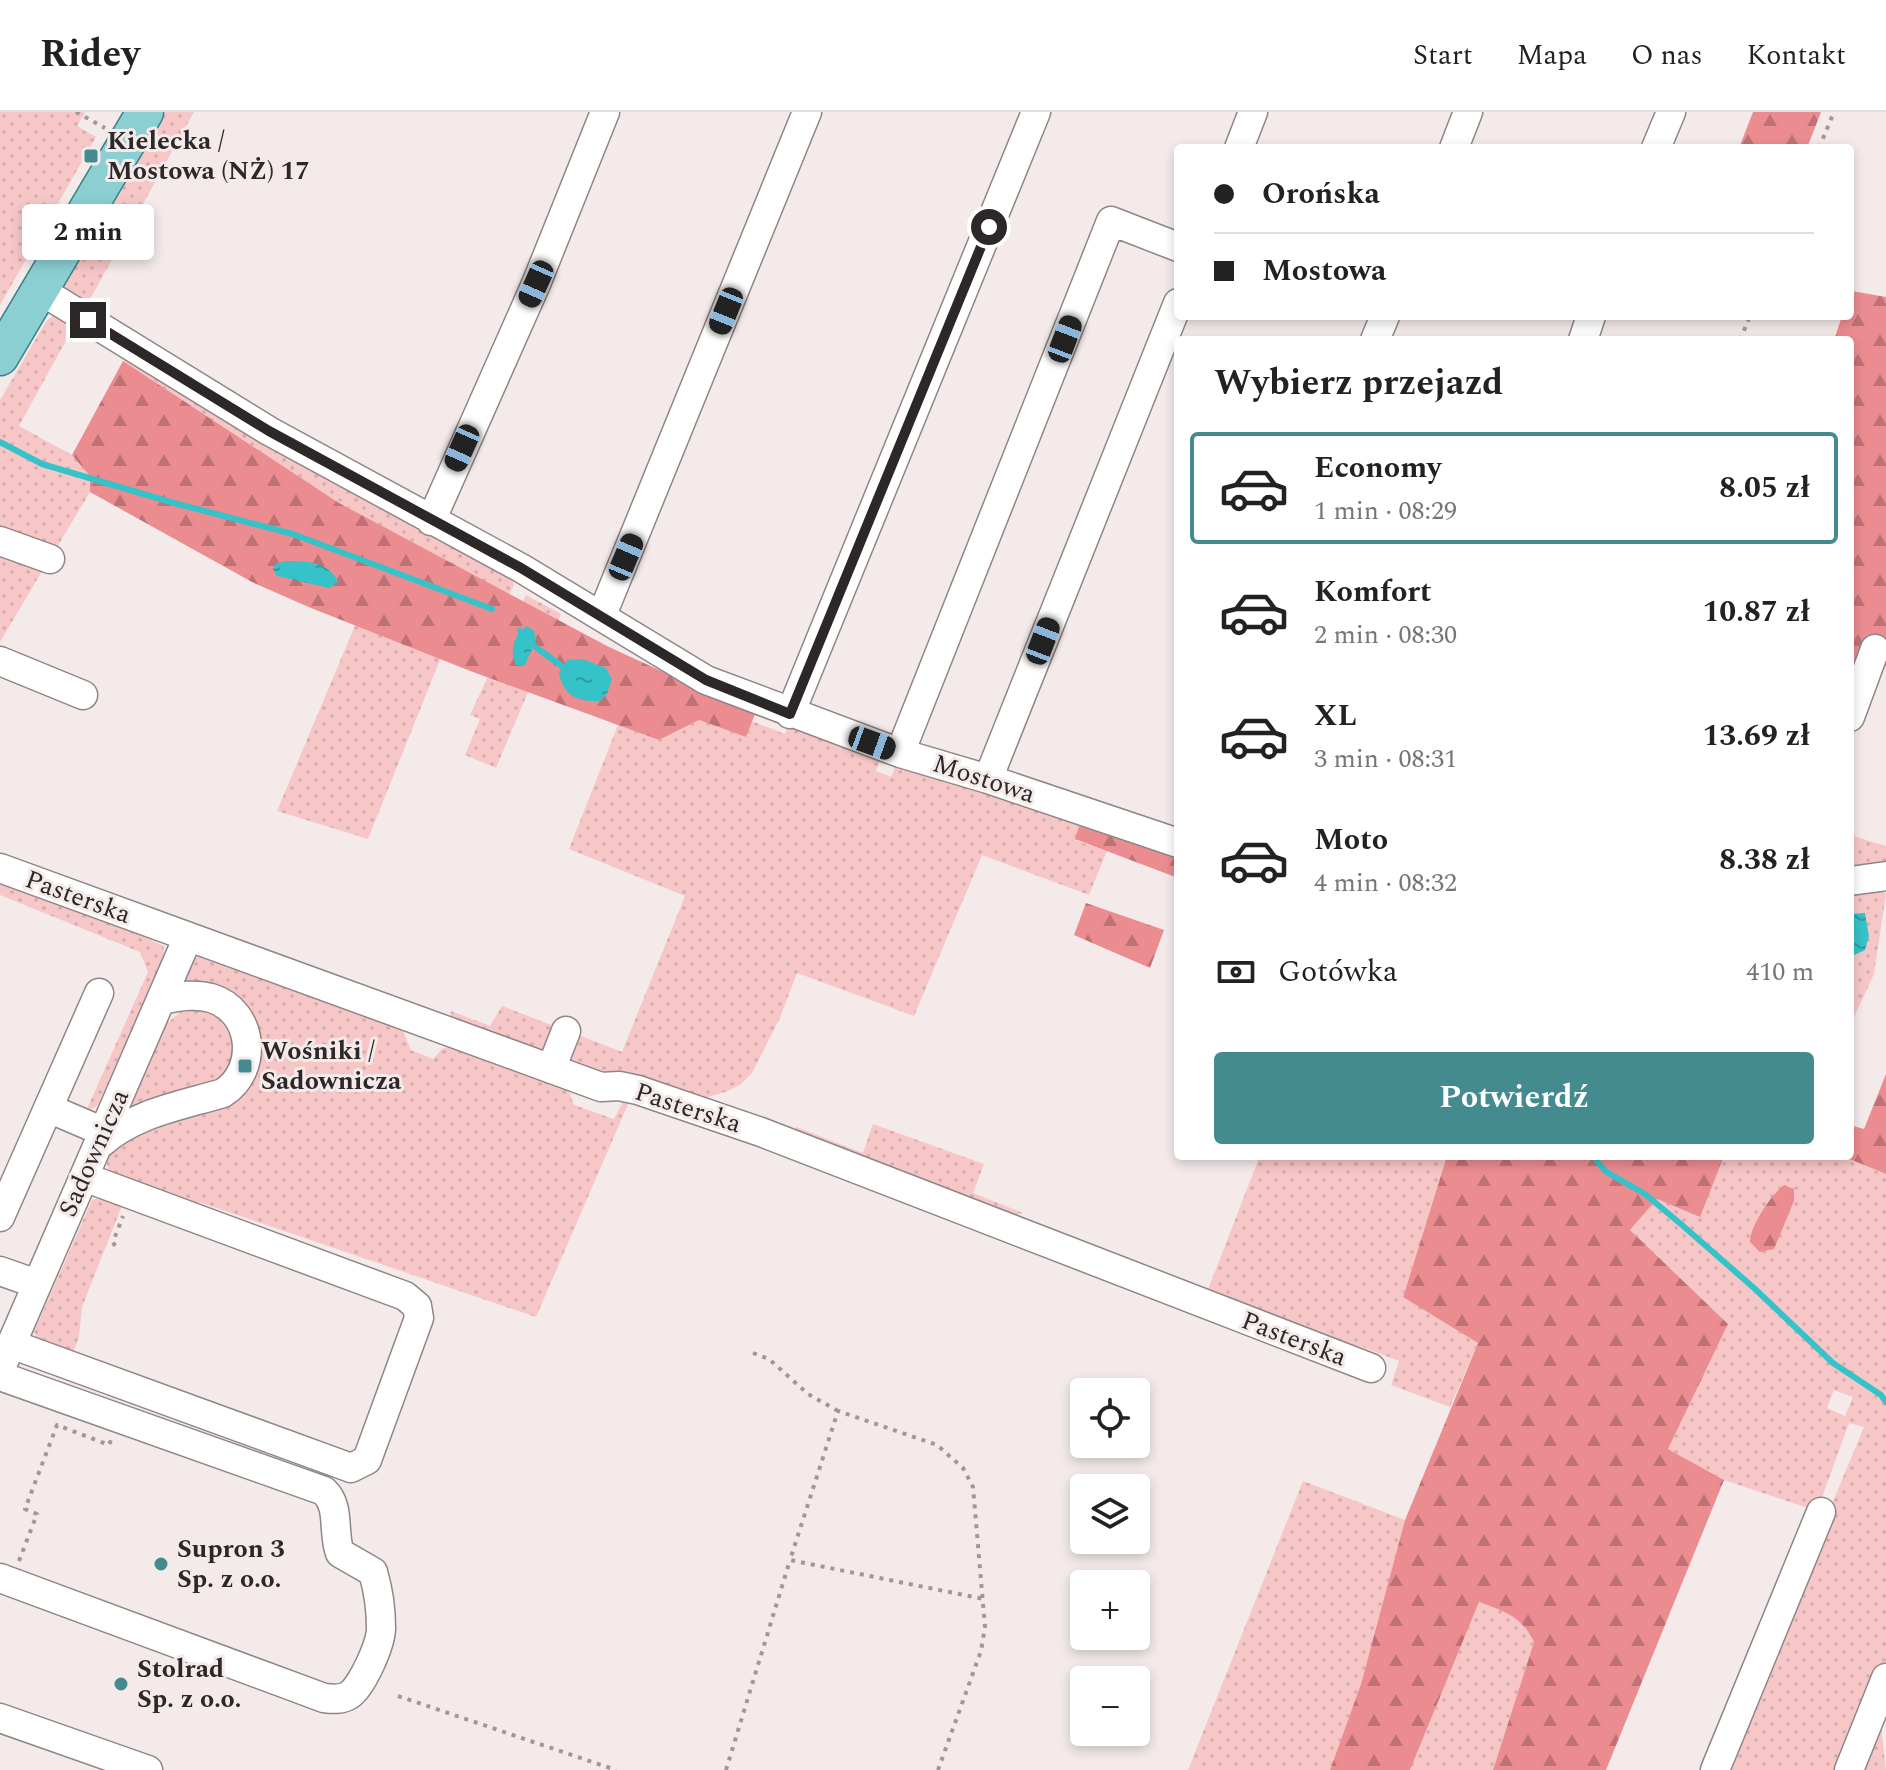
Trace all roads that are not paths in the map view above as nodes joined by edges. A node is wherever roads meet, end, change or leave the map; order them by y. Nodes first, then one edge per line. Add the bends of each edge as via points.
1 (145, 112) edge
2 (605, 112) edge
3 (807, 112) edge
4 (1036, 112) edge
5 (1253, 112) edge
6 (1468, 112) edge
7 (1671, 112) edge
8 (1241, 144) edge
9 (1456, 144) edge
10 (1658, 144) edge
11 (1174, 245) edge
12 (40, 290) junction
13 (1174, 313) edge
14 (0, 357) edge
15 (431, 521) junction
16 (0, 541) edge
17 (50, 559) dead end
18 (602, 615) junction
19 (1875, 649) dead end
20 (0, 661) edge
21 (83, 695) dead end
22 (1854, 706) edge
23 (790, 714) junction
24 (900, 753) junction
25 (988, 779) junction
26 (1174, 835) edge
27 (0, 868) edge
28 (1886, 876) edge
29 (1854, 880) edge
30 (188, 937) junction
31 (99, 993) dead end
32 (161, 1000) junction
33 (566, 1031) dead end
34 (551, 1069) junction
35 (48, 1108) junction
36 (100, 1140) junction
37 (84, 1177) junction
38 (0, 1217) edge
39 (0, 1271) edge
40 (37, 1284) junction
41 (5, 1357) edge
42 (1371, 1368) dead end
43 (0, 1376) edge
44 (1821, 1512) dead end
45 (4, 1569) edge
46 (1886, 1678) edge
47 (0, 1718) edge
48 (148, 1770) edge
49 (1715, 1770) edge
50 (1849, 1770) edge

1 - 12 main road
2 - 15 street
3 - 18 street
4 - 23 street
5 - 8 street
6 - 9 street
7 - 10 street
11 - 24 street via 1111,221
12 - 14 main road
12 - 15 street, Mostowa via 269,431
13 - 25 street
15 - 18 street, Mostowa
16 - 17 street
18 - 23 street, Mostowa via 706,680
19 - 22 street
20 - 21 street
23 - 24 street, Mostowa
24 - 25 street, Mostowa
25 - 26 street, Mostowa
27 - 30 street, Pasterska
28 - 29 street
30 - 32 street, Sadownicza
30 - 34 street, Pasterska
31 - 35 street
32 - 36 street, Sadownicza
32 - 36 street via 196,996 231,1009 245,1028 247,1054 241,1076 223,1093 146,1116
33 - 34 street
34 - 42 street, Pasterska via 601,1087 638,1090 761,1132
35 - 36 street
35 - 38 street
36 - 37 street, Sadownicza
37 - 40 street, Sadownicza
37 - 41 street via 405,1296 417,1306 419,1318 367,1460 351,1468
39 - 40 street
40 - 41 street, Sadownicza
43 - 45 street via 324,1491 331,1497 340,1553 373,1572 380,1640 351,1694 316,1696
44 - 49 street
46 - 50 street
47 - 48 street

